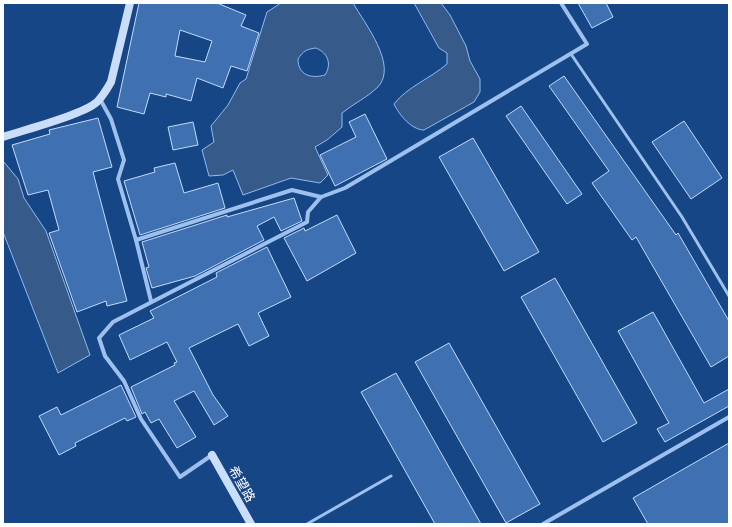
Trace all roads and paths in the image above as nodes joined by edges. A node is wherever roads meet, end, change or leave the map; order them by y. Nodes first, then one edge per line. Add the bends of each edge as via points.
1 (130, 3) edge
2 (561, 3) edge
3 (571, 54) junction
4 (100, 98) junction
5 (3, 137) edge
6 (321, 197) junction
7 (136, 240) junction
8 (729, 296) edge
9 (151, 301) junction
10 (729, 417) edge
11 (212, 455) joint
12 (391, 476) dead end
13 (251, 524) edge
14 (307, 524) edge
15 (543, 524) edge

1 - 4 street via 111,82
2 - 3 street via 587,44
3 - 6 street via 346,188
3 - 8 lane via 682,217
4 - 5 street via 96,103 78,112
4 - 7 street via 111,119 124,160 118,179
6 - 7 street via 292,190
6 - 9 street via 308,212 307,222
7 - 9 street
9 - 11 street via 113,322 99,338 105,356 124,381 142,419 180,477
10 - 15 street
11 - 13 street, 希望路
12 - 14 lane

